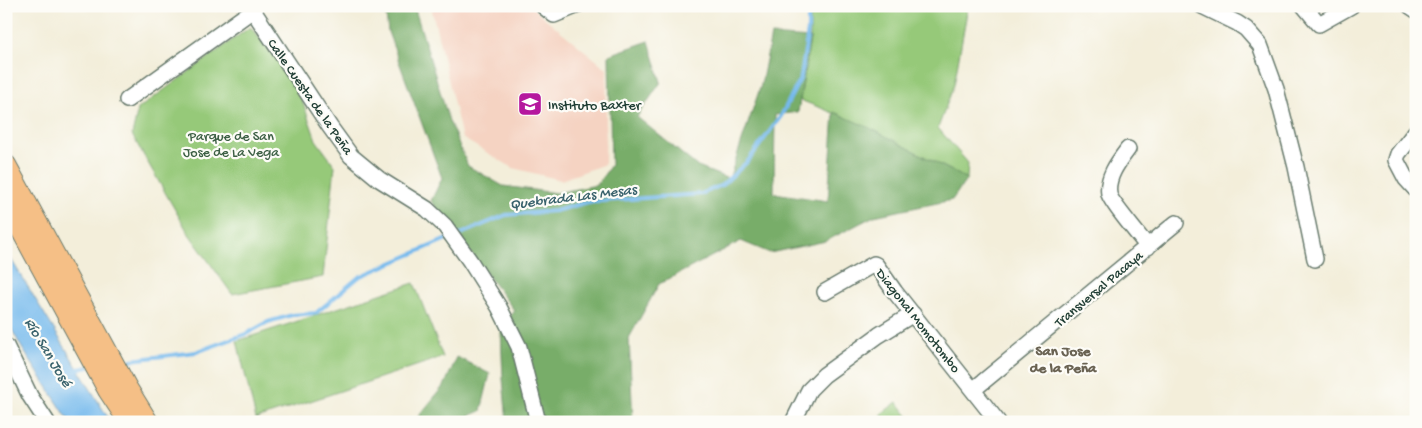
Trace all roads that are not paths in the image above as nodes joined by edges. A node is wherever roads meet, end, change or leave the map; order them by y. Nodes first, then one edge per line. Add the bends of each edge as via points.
1 (543, 6) edge
2 (576, 6) edge
3 (1202, 6) edge
4 (1304, 6) edge
5 (1351, 6) edge
6 (1410, 6) edge
7 (252, 8) edge
8 (1416, 10) edge
9 (127, 100) dead end
10 (1416, 131) edge
11 (1128, 149) dead end
12 (8, 170) edge
13 (1416, 190) edge
14 (6, 202) edge
15 (1176, 223) dead end
16 (1148, 247) junction
17 (1315, 259) dead end
18 (825, 292) dead end
19 (914, 314) junction
20 (6, 346) edge
21 (973, 390) junction
22 (47, 422) edge
23 (130, 422) edge
24 (148, 422) edge
25 (538, 422) edge
26 (793, 422) edge
27 (998, 422) edge

1 - 2 street via 554,15
3 - 17 street via 1246,29 1260,46 1276,88
4 - 5 street via 1319,24
6 - 8 street
7 - 9 street
7 - 25 street, Calle Cuesta de la Peña via 351,156 427,209 448,230 499,307 519,347
10 - 13 street via 1396,160
11 - 16 street via 1116,165 1109,182 1109,195
12 - 24 main road
14 - 23 main road via 108,390
15 - 16 street, Transversal Pacaya
16 - 21 street, Transversal Pacaya
18 - 19 street, Diagonal Momotombo via 875,264
19 - 21 street, Diagonal Momotombo
19 - 26 street via 824,375 809,390
20 - 22 street via 30,396
21 - 27 street, Diagonal Momotombo

